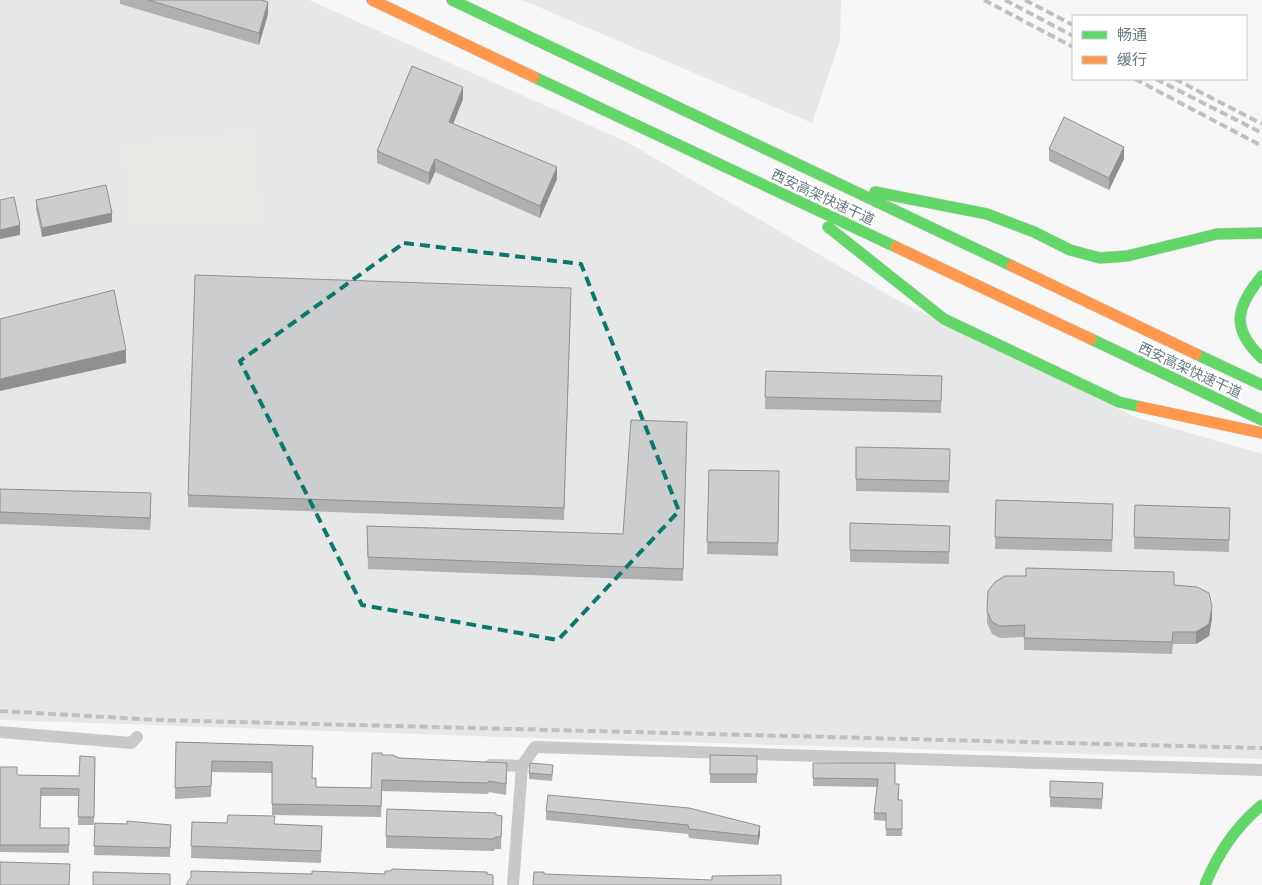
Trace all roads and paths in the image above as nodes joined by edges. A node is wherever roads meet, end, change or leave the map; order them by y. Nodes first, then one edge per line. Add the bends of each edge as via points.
1 (372, 0) edge
2 (452, 0) edge
3 (847, 188) junction
4 (780, 193) junction
5 (1262, 233) edge
6 (1262, 276) edge
7 (1262, 358) edge
8 (1262, 385) edge
9 (1262, 420) edge
10 (1262, 433) edge
11 (0, 732) edge
12 (136, 737) dead end
13 (475, 764) edge
14 (522, 766) junction
15 (1262, 770) edge
16 (1262, 805) edge
17 (513, 885) edge
18 (1204, 885) edge

1 - 4 highway, 西安高架快速干道
2 - 3 highway, 西安高架快速干道
3 - 5 highway via 987,214 1070,250 1100,258 1127,256 1217,234
3 - 8 highway, 西安高架快速干道
4 - 9 highway, 西安高架快速干道
4 - 10 highway via 847,241 944,319 993,344 1119,402
6 - 7 highway via 1247,295 1239,314 1239,325 1246,342
11 - 12 street via 131,743
13 - 14 street
14 - 15 street via 536,747
14 - 17 street
16 - 18 highway, bridge via 1231,834

